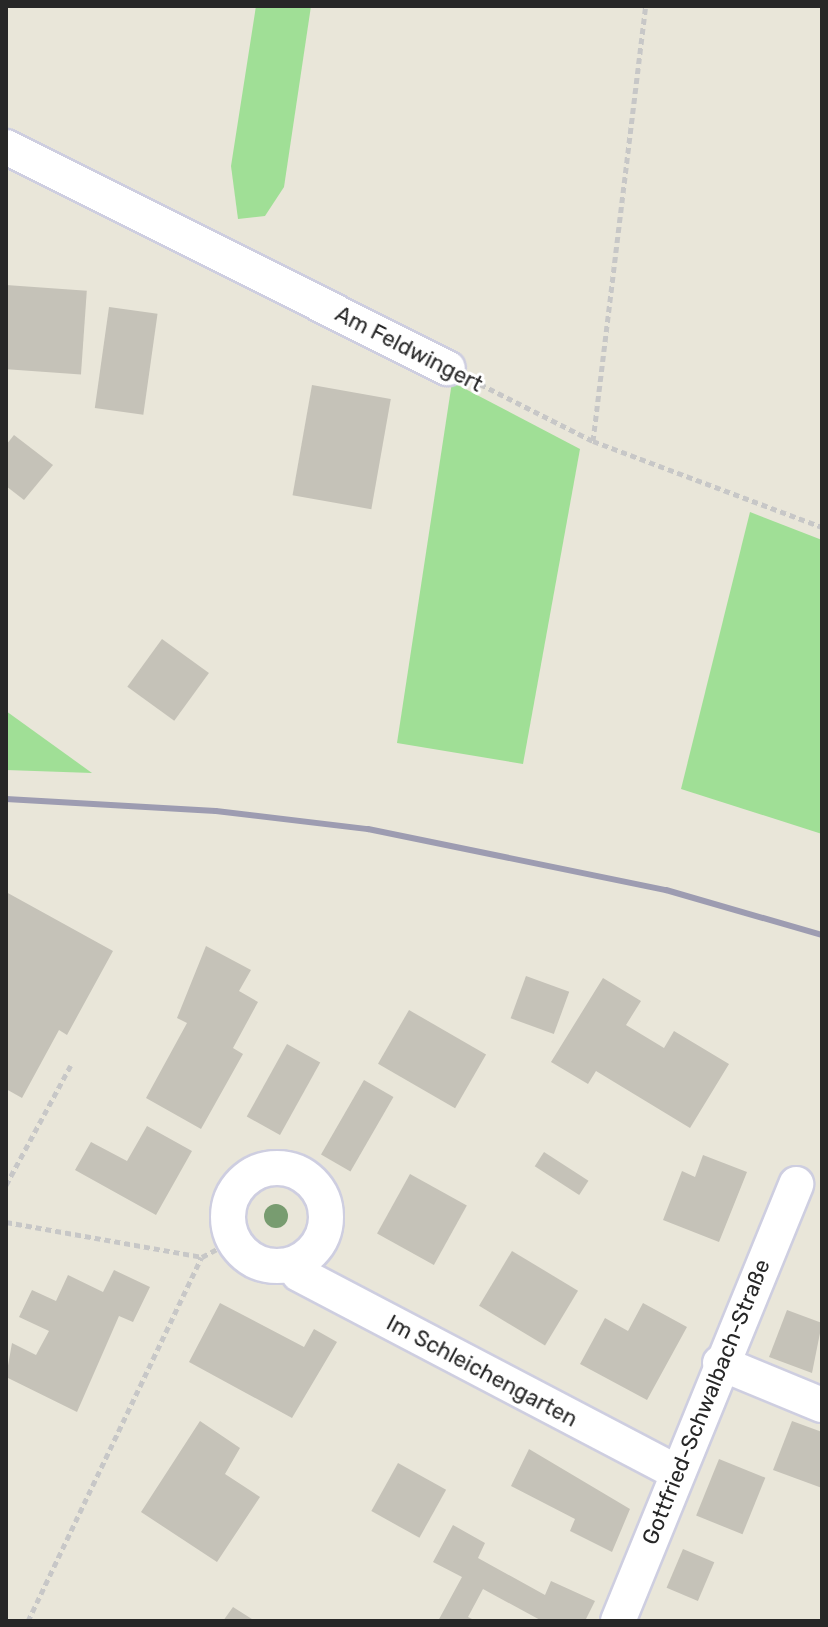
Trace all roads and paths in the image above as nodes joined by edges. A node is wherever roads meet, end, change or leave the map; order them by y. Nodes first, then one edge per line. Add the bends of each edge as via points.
1 (646, 6) edge
2 (6, 147) edge
3 (448, 368) joint
4 (593, 441) junction
5 (822, 527) edge
6 (71, 1065) dead end
7 (796, 1184) dead end
8 (6, 1185) edge
9 (6, 1222) edge
10 (234, 1240) junction
11 (202, 1257) junction
12 (296, 1263) junction
13 (720, 1363) junction
14 (822, 1405) edge
15 (676, 1472) junction
16 (28, 1621) edge
17 (618, 1621) edge

1 - 4 path
2 - 3 street, Am Feldwingert
3 - 4 path, Am Feldwingert
4 - 5 path, Am Feldwingert
6 - 8 path
7 - 13 street, Gottfried-Schwalbach-Straße
9 - 11 path
10 - 11 path
10 - 12 street via 266,1265
10 - 12 street via 228,1222 234,1193 258,1172 292,1171 319,1191 326,1215 320,1240
11 - 16 path
12 - 15 street, Im Schleichengarten via 299,1274
13 - 14 street
13 - 15 street, Gottfried-Schwalbach-Straße
15 - 17 street, Gottfried-Schwalbach-Straße

